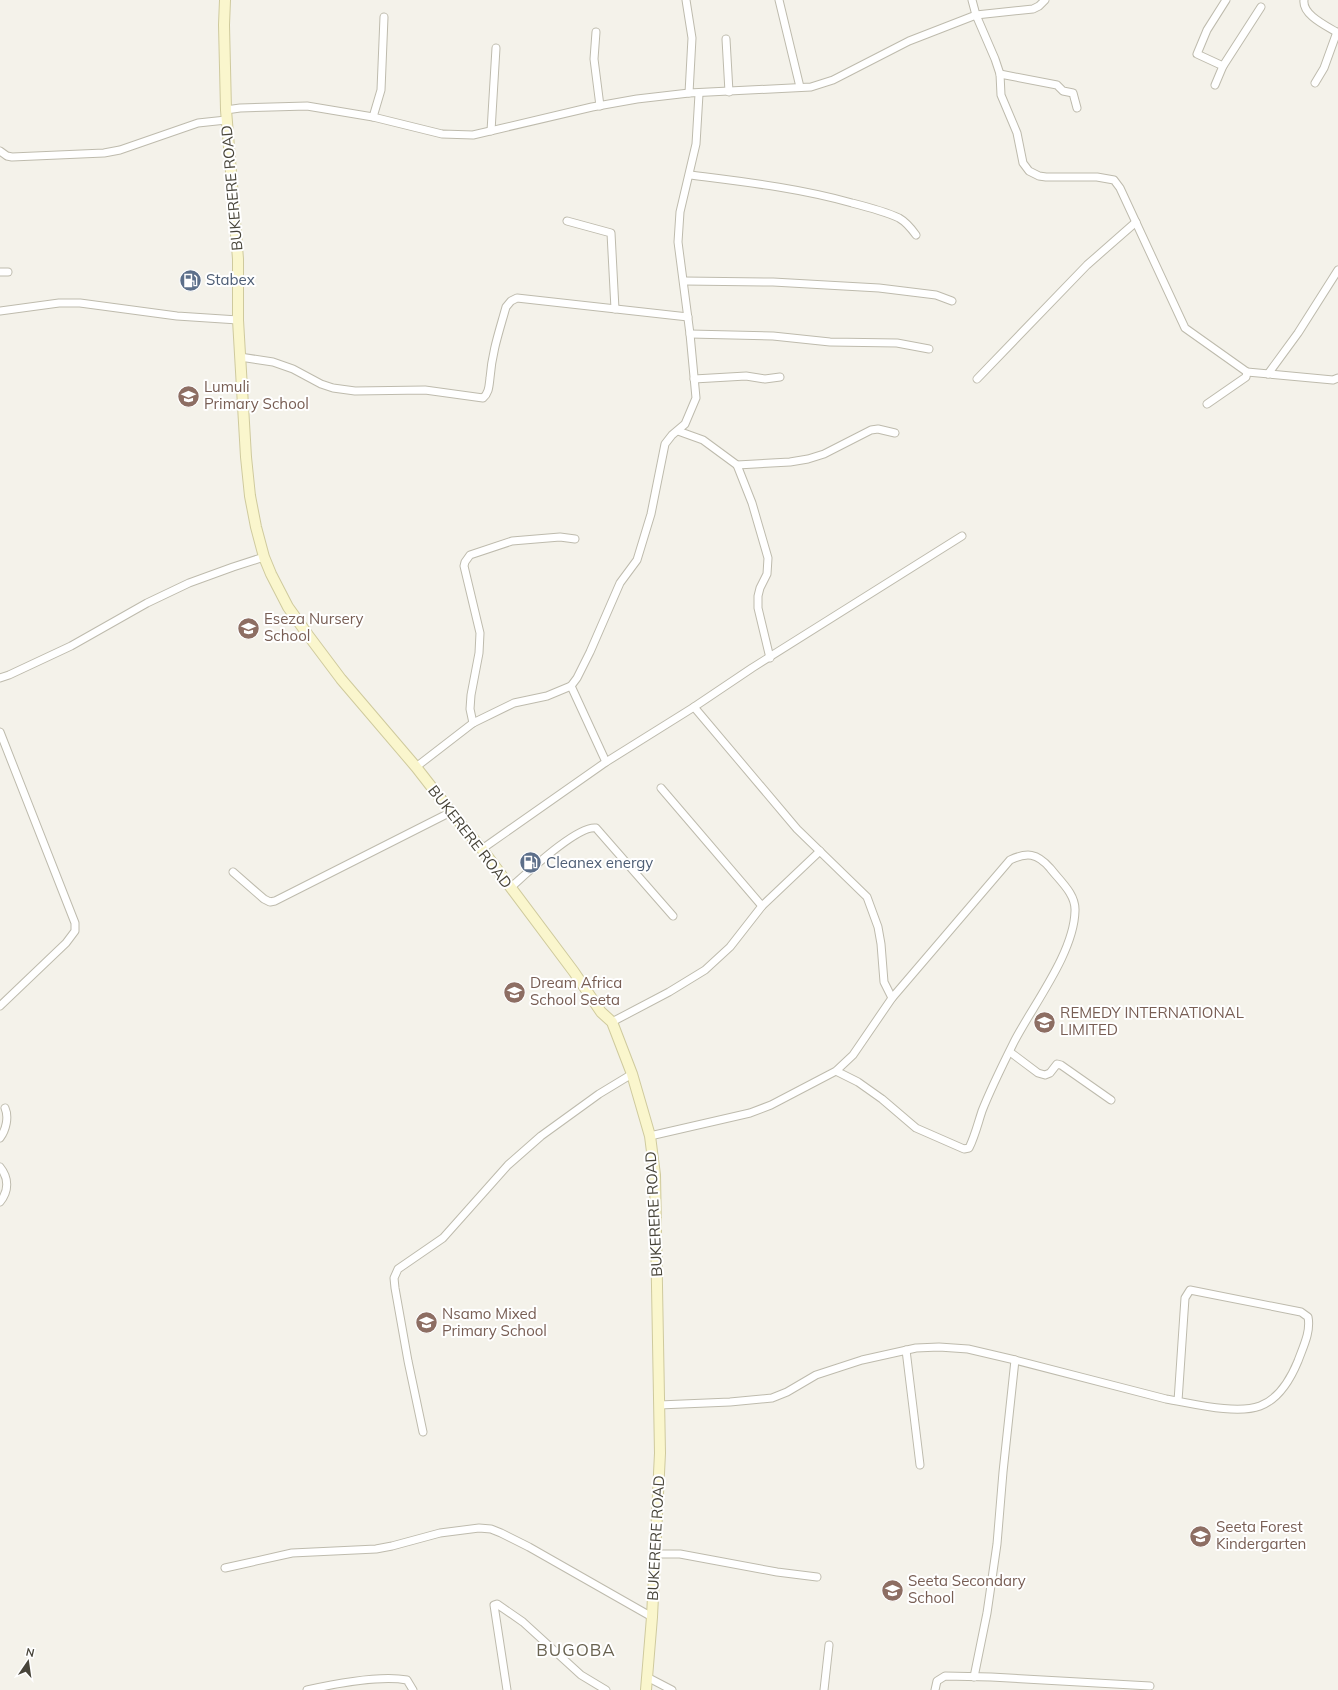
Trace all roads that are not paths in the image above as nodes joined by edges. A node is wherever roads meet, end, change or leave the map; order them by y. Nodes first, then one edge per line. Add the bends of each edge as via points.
1 (225, 0) edge
2 (686, 0) edge
3 (779, 0) edge
4 (972, 0) edge
5 (1046, 0) edge
6 (1226, 0) edge
7 (1304, 0) edge
8 (1261, 7) dead end
9 (976, 15) junction
10 (384, 17) dead end
11 (596, 32) dead end
12 (1338, 33) edge
13 (726, 39) dead end
14 (496, 48) dead end
15 (1223, 66) junction
16 (1000, 74) junction
17 (1315, 84) dead end
18 (1216, 85) dead end
19 (800, 87) junction
20 (729, 92) junction
21 (689, 93) junction
22 (699, 94) junction
23 (600, 106) junction
24 (1076, 108) dead end
25 (226, 110) junction
26 (373, 117) junction
27 (226, 120) junction
28 (491, 131) junction
29 (0, 152) edge
30 (690, 175) junction
31 (567, 221) dead end
32 (1136, 222) junction
33 (916, 234) dead end
34 (1338, 270) edge
35 (684, 281) junction
36 (952, 301) dead end
37 (615, 309) junction
38 (0, 311) edge
39 (688, 317) junction
40 (238, 320) junction
41 (690, 334) junction
42 (929, 349) dead end
43 (240, 357) junction
44 (1248, 372) junction
45 (1268, 374) junction
46 (780, 377) dead end
47 (1338, 378) edge
48 (694, 379) junction
49 (977, 379) dead end
50 (1207, 404) dead end
51 (678, 431) junction
52 (895, 433) dead end
53 (736, 465) junction
54 (962, 536) dead end
55 (575, 539) dead end
56 (264, 557) junction
57 (770, 658) junction
58 (0, 678) edge
59 (571, 686) junction
60 (694, 707) junction
61 (473, 723) junction
62 (0, 732) edge
63 (606, 762) junction
64 (416, 767) junction
65 (660, 788) dead end
66 (451, 812) junction
67 (482, 849) junction
68 (820, 851) junction
69 (233, 872) dead end
70 (510, 888) junction
71 (762, 906) junction
72 (673, 916) dead end
73 (892, 998) junction
74 (0, 1006) edge
75 (612, 1022) junction
76 (1010, 1052) junction
77 (836, 1071) junction
78 (632, 1074) junction
79 (1112, 1100) dead end
80 (6, 1108) dead end
81 (650, 1136) junction
82 (0, 1138) edge
83 (0, 1167) edge
84 (0, 1202) edge
85 (906, 1350) junction
86 (1015, 1360) junction
87 (1178, 1401) junction
88 (659, 1405) junction
89 (423, 1432) dead end
90 (920, 1465) dead end
91 (656, 1554) junction
92 (224, 1568) dead end
93 (817, 1577) dead end
94 (652, 1616) junction
95 (829, 1645) dead end
96 (974, 1676) junction
97 (647, 1677) junction
98 (1150, 1686) dead end
99 (307, 1690) edge
100 (413, 1690) edge
101 (507, 1690) edge
102 (606, 1690) edge
103 (646, 1690) edge
104 (672, 1690) edge
105 (824, 1690) edge
106 (935, 1690) edge

1 - 25 main road, BUKERERE ROAD
2 - 21 street via 692,38
3 - 19 street
4 - 9 street
5 - 9 street via 1033,9
6 - 15 street via 1206,30 1197,54
7 - 12 street via 1309,13
8 - 15 street
9 - 16 street
9 - 19 street via 908,41 833,80 811,87
10 - 26 street via 381,90
11 - 23 street via 594,59
12 - 17 street
13 - 20 street
14 - 28 street
15 - 18 street
16 - 24 street via 1057,85 1063,91 1073,93
16 - 32 street via 1001,94 1017,133 1023,163 1029,171 1046,177 1112,179 1120,188
19 - 20 street
20 - 22 street
21 - 22 street
21 - 23 street
22 - 30 street via 696,144
23 - 28 street
25 - 26 street via 307,106
25 - 27 main road, BUKERERE ROAD
26 - 28 street via 442,134 473,135
27 - 29 street via 198,123 120,150 104,153 12,157
27 - 40 main road, BUKERERE ROAD via 238,259
30 - 33 street via 765,184 830,197 892,215 907,224
30 - 35 street via 678,227
31 - 37 street via 611,233
32 - 44 street via 1185,328
32 - 49 street via 1087,266
34 - 45 street
35 - 36 street via 773,282 879,288 936,296
35 - 39 street
37 - 39 street
37 - 43 street via 517,298 511,301 506,307 493,350 489,389 483,398 425,390 355,391 333,388 273,362
38 - 40 street via 59,303 80,303 177,316
39 - 41 street
40 - 43 main road, BUKERERE ROAD
41 - 42 street via 897,343
41 - 48 street
43 - 56 main road, BUKERERE ROAD via 250,496
44 - 45 street
44 - 50 street via 1246,378
45 - 47 street via 1333,380
46 - 48 street
48 - 51 street via 696,398 688,418
51 - 53 street via 703,440
51 - 59 street via 665,444 651,514 637,560 620,583 590,652
52 - 53 street via 870,430 824,454 808,459
53 - 57 street via 752,503 768,558 767,574 758,596 758,608
54 - 57 street
55 - 61 street via 560,537 512,541 470,555 465,562 480,633 471,695 470,710
56 - 58 street via 189,583 147,603 71,646
56 - 64 main road, BUKERERE ROAD via 292,613 341,679
57 - 60 street
59 - 61 street via 547,696 514,703
59 - 63 street
60 - 63 street
60 - 68 street via 797,829
61 - 64 street
62 - 74 street via 75,923 75,931 66,943
63 - 67 street
64 - 66 main road, BUKERERE ROAD
65 - 71 street
66 - 67 main road, BUKERERE ROAD
66 - 69 street via 275,901 264,899
67 - 70 main road, BUKERERE ROAD
68 - 71 street
68 - 73 street via 867,897 878,927 884,982
70 - 72 street via 554,849 592,827 601,833
70 - 75 main road, BUKERERE ROAD via 601,1012
71 - 75 street via 730,947 705,970 670,992
73 - 76 street via 1010,860 1021,855 1036,856 1045,862 1069,892 1075,901 1076,912 1066,948 1046,990
73 - 77 street via 853,1055
75 - 78 main road, BUKERERE ROAD
76 - 77 street via 983,1110 970,1146 966,1149 916,1128 882,1099 858,1082
76 - 79 street via 1038,1073 1045,1075 1057,1064 1061,1065
77 - 81 street via 771,1105 750,1113
78 - 81 main road, BUKERERE ROAD
78 - 89 street via 599,1094 541,1136 508,1165 443,1238 398,1269 394,1278 395,1288
80 - 82 street via 6,1123
81 - 88 main road, BUKERERE ROAD via 655,1174
83 - 84 street via 7,1182 7,1192
85 - 86 street via 939,1347 968,1349
85 - 88 street via 826,1371 772,1398
85 - 90 street
86 - 87 street
86 - 96 street via 997,1544
87 - 87 street via 1243,1409 1260,1406 1273,1399 1292,1376 1308,1334 1308,1317 1301,1312 1190,1290 1185,1298
88 - 91 main road, BUKERERE ROAD
91 - 93 street via 680,1554
91 - 94 main road, BUKERERE ROAD
92 - 94 street via 292,1553 376,1548 440,1533 491,1529 502,1532
94 - 97 main road, BUKERERE ROAD
95 - 105 street
96 - 98 street
96 - 106 street via 942,1677 937,1681
97 - 103 main road, BUKERERE ROAD
97 - 104 street
99 - 100 street via 395,1678 407,1680
101 - 102 street via 495,1614 494,1605 497,1604 523,1622 581,1675

